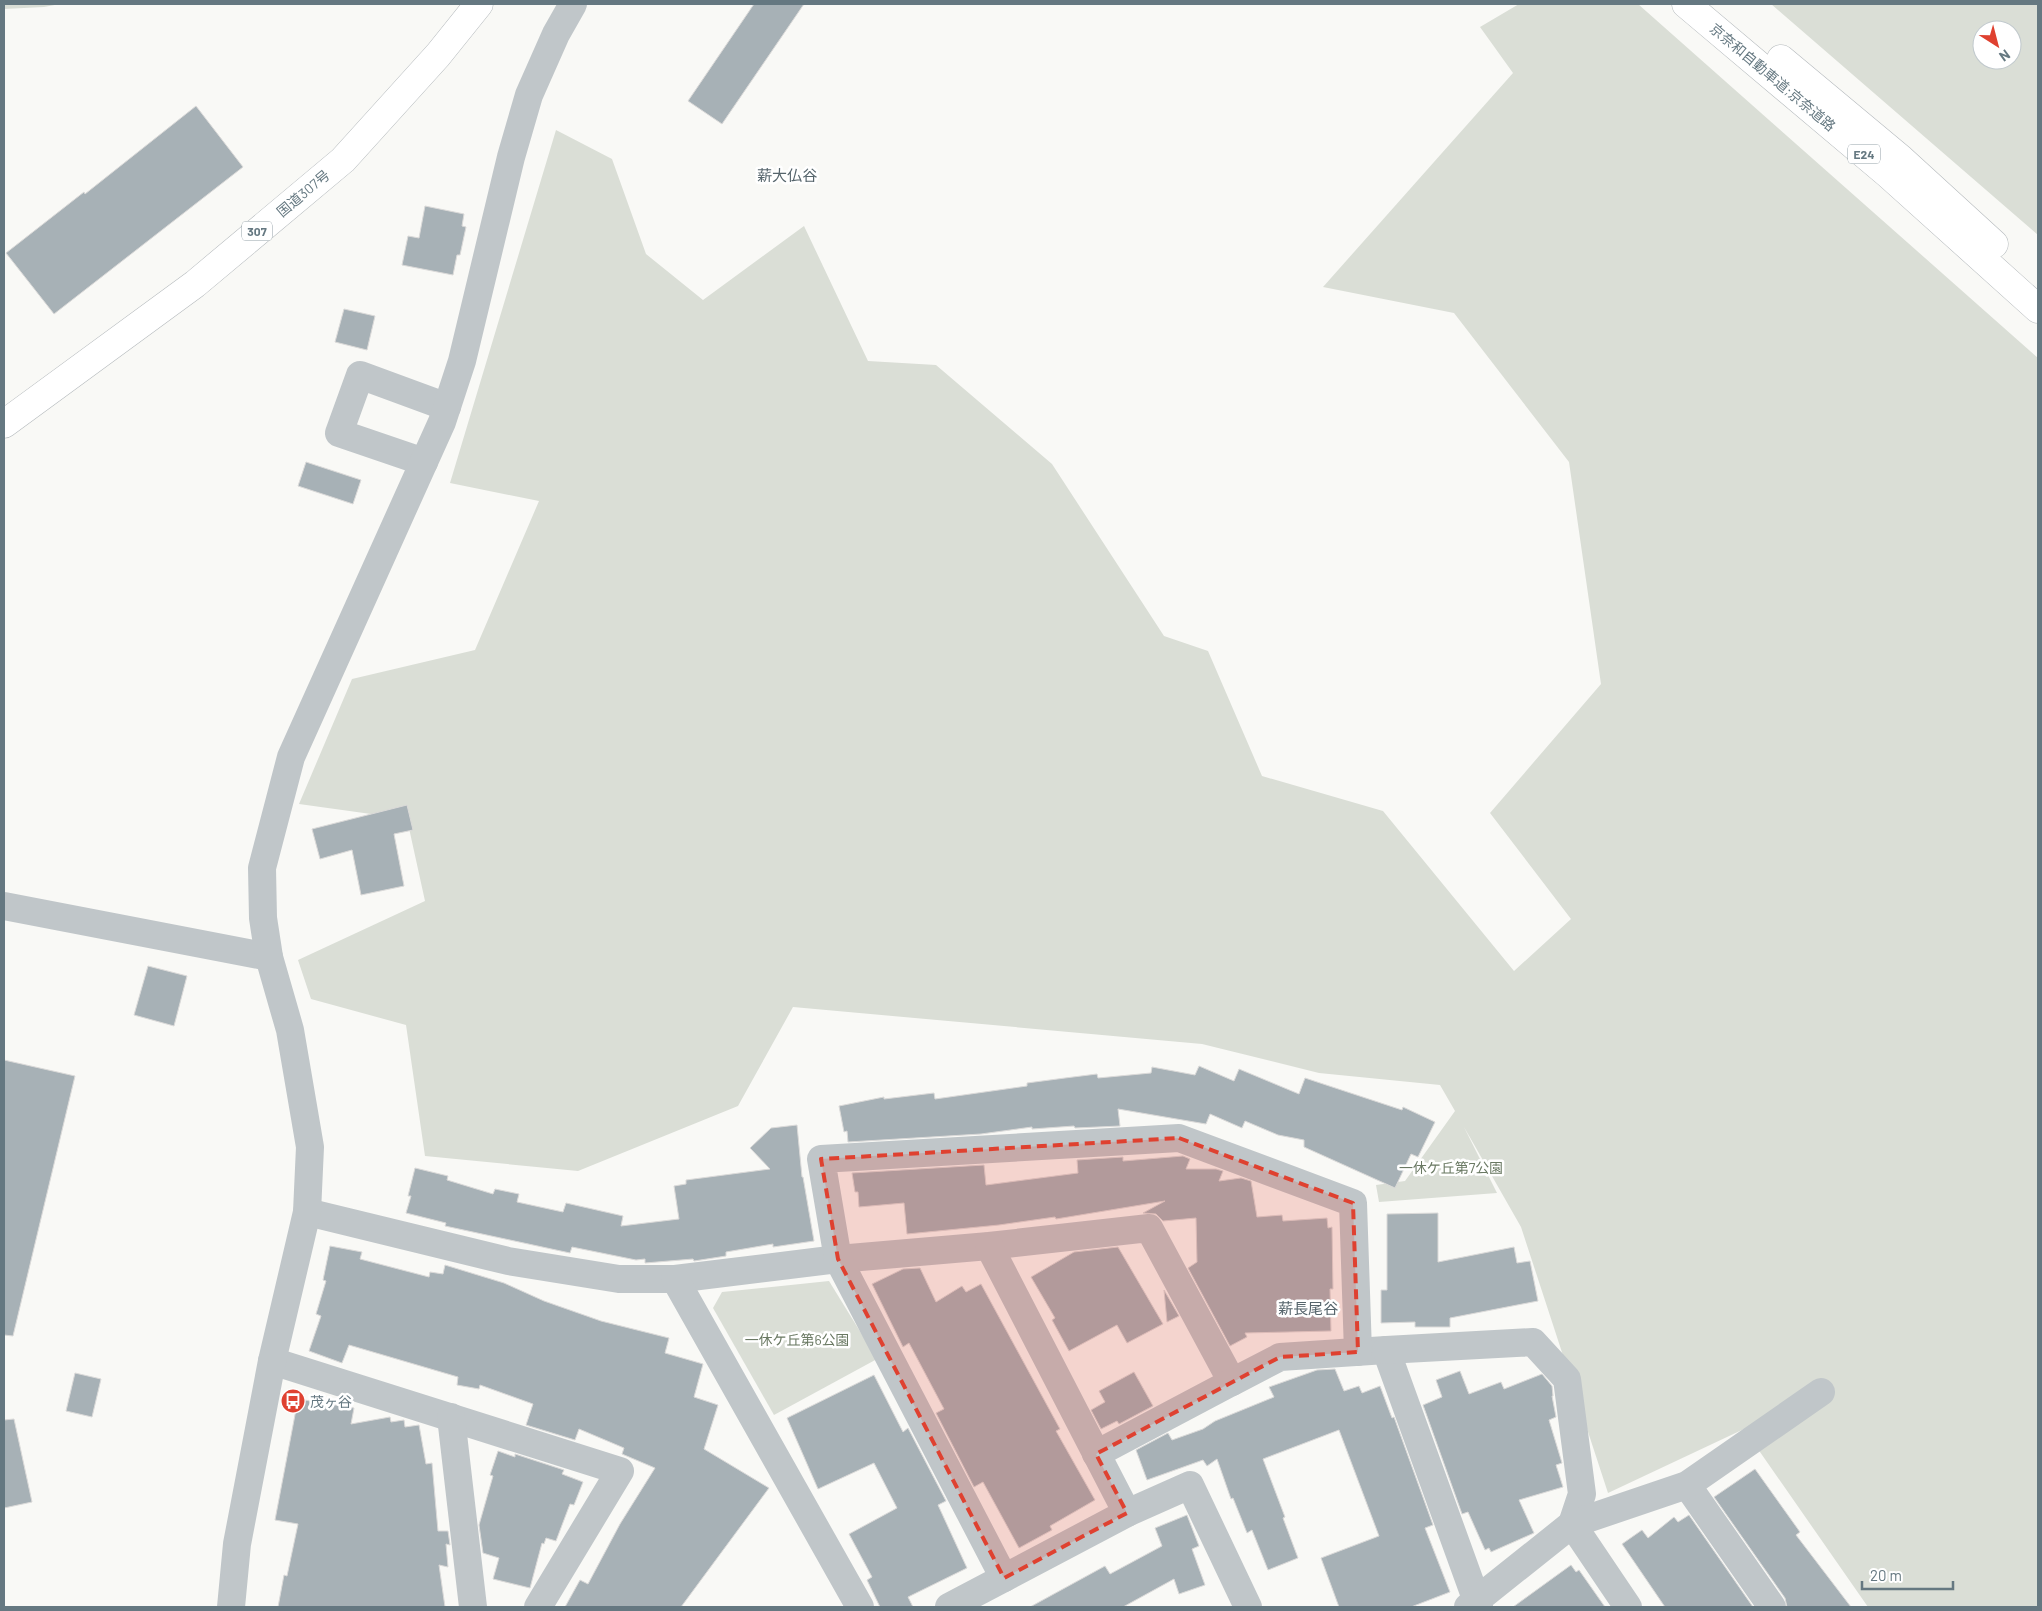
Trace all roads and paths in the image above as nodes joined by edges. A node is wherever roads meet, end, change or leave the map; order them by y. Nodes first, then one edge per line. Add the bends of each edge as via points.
1 (479, 4) edge
2 (573, 4) edge
3 (1686, 4) edge
4 (1715, 4) edge
5 (2038, 284) edge
6 (2038, 309) edge
7 (447, 407) junction
8 (4, 424) edge
9 (424, 462) junction
10 (4, 906) edge
11 (270, 957) junction
12 (307, 1212) junction
13 (989, 1246) junction
14 (838, 1259) junction
15 (675, 1280) junction
16 (1386, 1350) junction
17 (1358, 1352) junction
18 (272, 1361) junction
19 (1232, 1382) junction
20 (1821, 1392) dead end
21 (451, 1418) junction
22 (1096, 1454) junction
23 (1688, 1484) junction
24 (1127, 1513) junction
25 (1572, 1524) junction
26 (1004, 1578) junction
27 (1474, 1605) edge
28 (231, 1607) edge
29 (473, 1607) edge
30 (538, 1607) edge
31 (860, 1607) edge
32 (949, 1607) edge
33 (1248, 1607) edge
34 (1628, 1607) edge
35 (1772, 1607) edge

1 - 8 highway, 国道307号 / 307 via 438,55 343,160 195,284
2 - 7 street via 529,96 511,156 462,360
3 - 6 highway, 京奈和自動車道;京奈道路 / E24 via 1889,175
4 - 5 highway, 京奈和自動車道;京奈道路 / E24 via 1901,159
7 - 9 street
7 - 9 street via 360,375 339,433
9 - 11 street via 291,757 262,868 263,918
10 - 11 street
11 - 12 street via 290,1030 310,1147
12 - 15 street via 508,1261 619,1279
12 - 18 street
13 - 14 street
13 - 19 street via 1150,1228
13 - 22 street
14 - 15 street
14 - 17 street via 821,1159 1179,1138 1352,1204
14 - 26 street
15 - 31 street
16 - 17 street
16 - 25 street via 1533,1342 1567,1379 1582,1494
16 - 27 street
17 - 19 street via 1280,1357
18 - 21 street
18 - 28 street via 237,1544
19 - 22 street
20 - 23 street
21 - 29 street
21 - 30 street via 620,1471
22 - 24 street
23 - 25 street
23 - 35 street
24 - 26 street
24 - 33 street via 1190,1485
25 - 27 street
25 - 34 street
26 - 32 street

